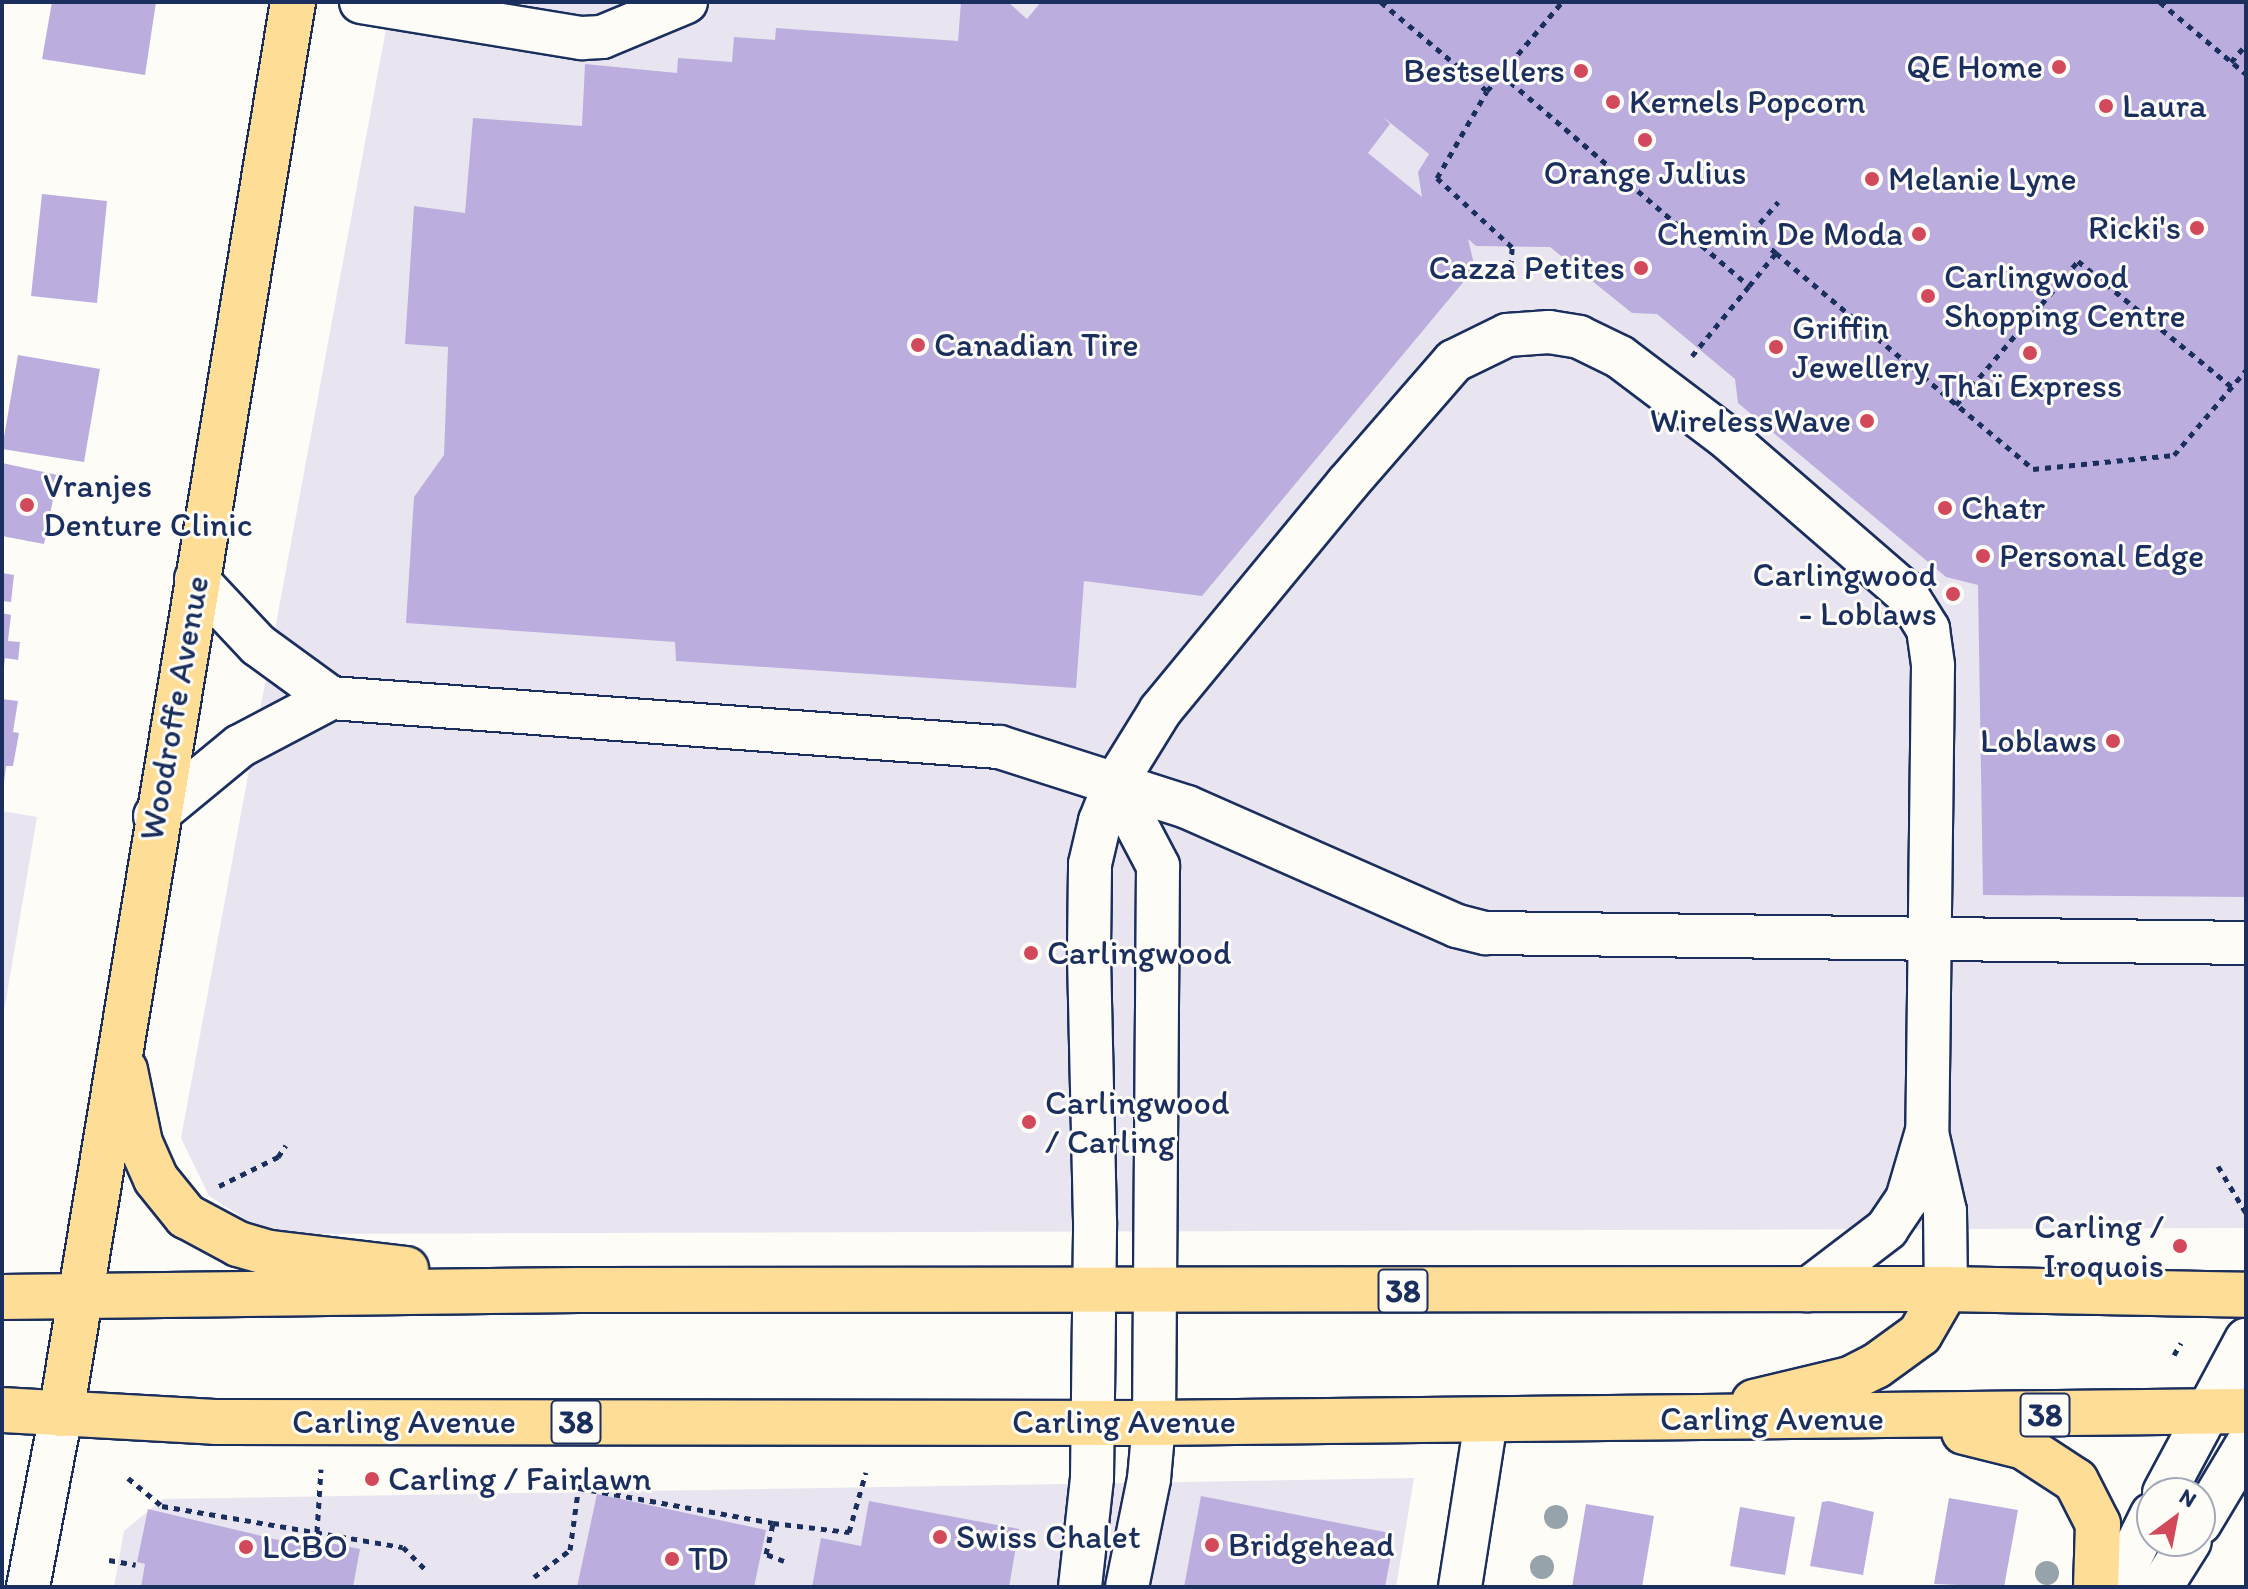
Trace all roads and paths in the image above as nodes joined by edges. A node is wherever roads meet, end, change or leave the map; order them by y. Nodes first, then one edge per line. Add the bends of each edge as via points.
1 (293, 2) edge
2 (361, 2) edge
3 (686, 2) edge
4 (1381, 2) edge
5 (1562, 2) edge
6 (2160, 2) edge
7 (621, 13) edge
8 (2246, 45) edge
9 (2231, 62) junction
10 (1501, 74) junction
11 (2246, 74) edge
12 (1487, 91) junction
13 (1778, 202) dead end
14 (1776, 253) junction
15 (1510, 278) dead end
16 (1749, 286) junction
17 (1686, 363) dead end
18 (2246, 370) edge
19 (2232, 387) junction
20 (1956, 405) junction
21 (196, 579) junction
22 (331, 698) junction
23 (1115, 784) junction
24 (155, 816) junction
25 (1933, 939) junction
26 (2246, 943) edge
27 (120, 1049) junction
28 (1927, 1131) junction
29 (286, 1145) dead end
30 (2218, 1166) dead end
31 (210, 1194) dead end
32 (2246, 1213) edge
33 (1946, 1289) junction
34 (579, 1290) junction
35 (1807, 1290) junction
36 (1094, 1292) junction
37 (1158, 1292) junction
38 (2246, 1295) edge
39 (2, 1297) edge
40 (79, 1297) junction
41 (2246, 1340) edge
42 (2181, 1343) dead end
43 (2174, 1355) dead end
44 (2, 1410) edge
45 (2227, 1411) edge
46 (61, 1414) junction
47 (1686, 1419) junction
48 (1883, 1419) junction
49 (1093, 1420) junction
50 (1486, 1421) junction
51 (1154, 1423) junction
52 (2246, 1446) edge
53 (321, 1469) dead end
54 (581, 1470) dead end
55 (866, 1472) dead end
56 (2176, 1477) edge
57 (128, 1478) dead end
58 (579, 1488) junction
59 (2216, 1496) edge
60 (773, 1523) junction
61 (317, 1532) junction
62 (2136, 1546) edge
63 (2180, 1557) edge
64 (109, 1560) dead end
65 (784, 1561) dead end
66 (136, 1565) dead end
67 (425, 1569) dead end
68 (534, 1577) dead end
69 (28, 1587) edge
70 (1080, 1587) edge
71 (1127, 1587) edge
72 (1460, 1587) edge
73 (2096, 1587) edge
74 (2116, 1587) edge
75 (2161, 1587) edge

1 - 21 main road, Woodroffe Avenue
2 - 7 street via 551,37 602,37
3 - 7 street
4 - 12 path
5 - 10 path
6 - 9 path
8 - 9 path
9 - 11 path
10 - 12 path
10 - 16 path
12 - 15 path via 1437,178 1512,247
13 - 14 path via 1752,232
14 - 16 path
14 - 20 path
16 - 17 path
18 - 19 path
19 - 20 path via 2174,455 2033,469
19 - 20 path via 2078,261
21 - 22 street via 258,645
21 - 24 main road, Woodroffe Avenue
22 - 23 street via 999,747
22 - 24 street via 240,746
23 - 25 street via 1187,807 1457,926 1486,933
23 - 25 street via 1160,711 1454,361 1507,335 1549,332 1579,337 1620,357 1727,438 1905,592 1928,629 1933,666
23 - 36 street via 1090,864
23 - 37 street via 1158,866
24 - 27 main road, Woodroffe Avenue
25 - 26 street
25 - 28 street
27 - 34 main road via 140,1143 156,1179 186,1216 214,1234 270,1253
27 - 40 main road, Woodroffe Avenue
28 - 33 street via 1945,1211
28 - 35 street via 1907,1199 1887,1229
29 - 31 path via 278,1157 229,1178
30 - 32 path
33 - 35 main road, 38
33 - 38 main road, 38
33 - 47 main road via 1920,1334 1850,1379
34 - 36 main road, 38
34 - 40 main road, 38
35 - 37 main road, 38
36 - 37 main road, 38
36 - 49 street
37 - 51 street
39 - 40 main road
40 - 46 main road, Woodroffe Avenue
41 - 45 street
42 - 43 path
44 - 46 main road, Carling Avenue
45 - 48 main road, Carling Avenue / 38
45 - 56 street
46 - 49 main road, Carling Avenue / 38 via 215,1422
46 - 69 street
47 - 48 main road, Carling Avenue / 38
47 - 50 main road, Carling Avenue / 38
48 - 73 main road via 1986,1435 2052,1462 2076,1481 2098,1524
49 - 51 main road, Carling Avenue / 38
49 - 70 street
50 - 51 main road, Carling Avenue / 38
50 - 72 street
51 - 71 street via 1149,1479
52 - 59 street
53 - 61 path
54 - 58 path
55 - 60 path via 849,1532
57 - 61 path via 162,1506
58 - 60 path
58 - 68 path via 570,1550
60 - 65 path via 766,1554
61 - 67 path via 403,1547
62 - 74 street
63 - 75 street
64 - 66 path

